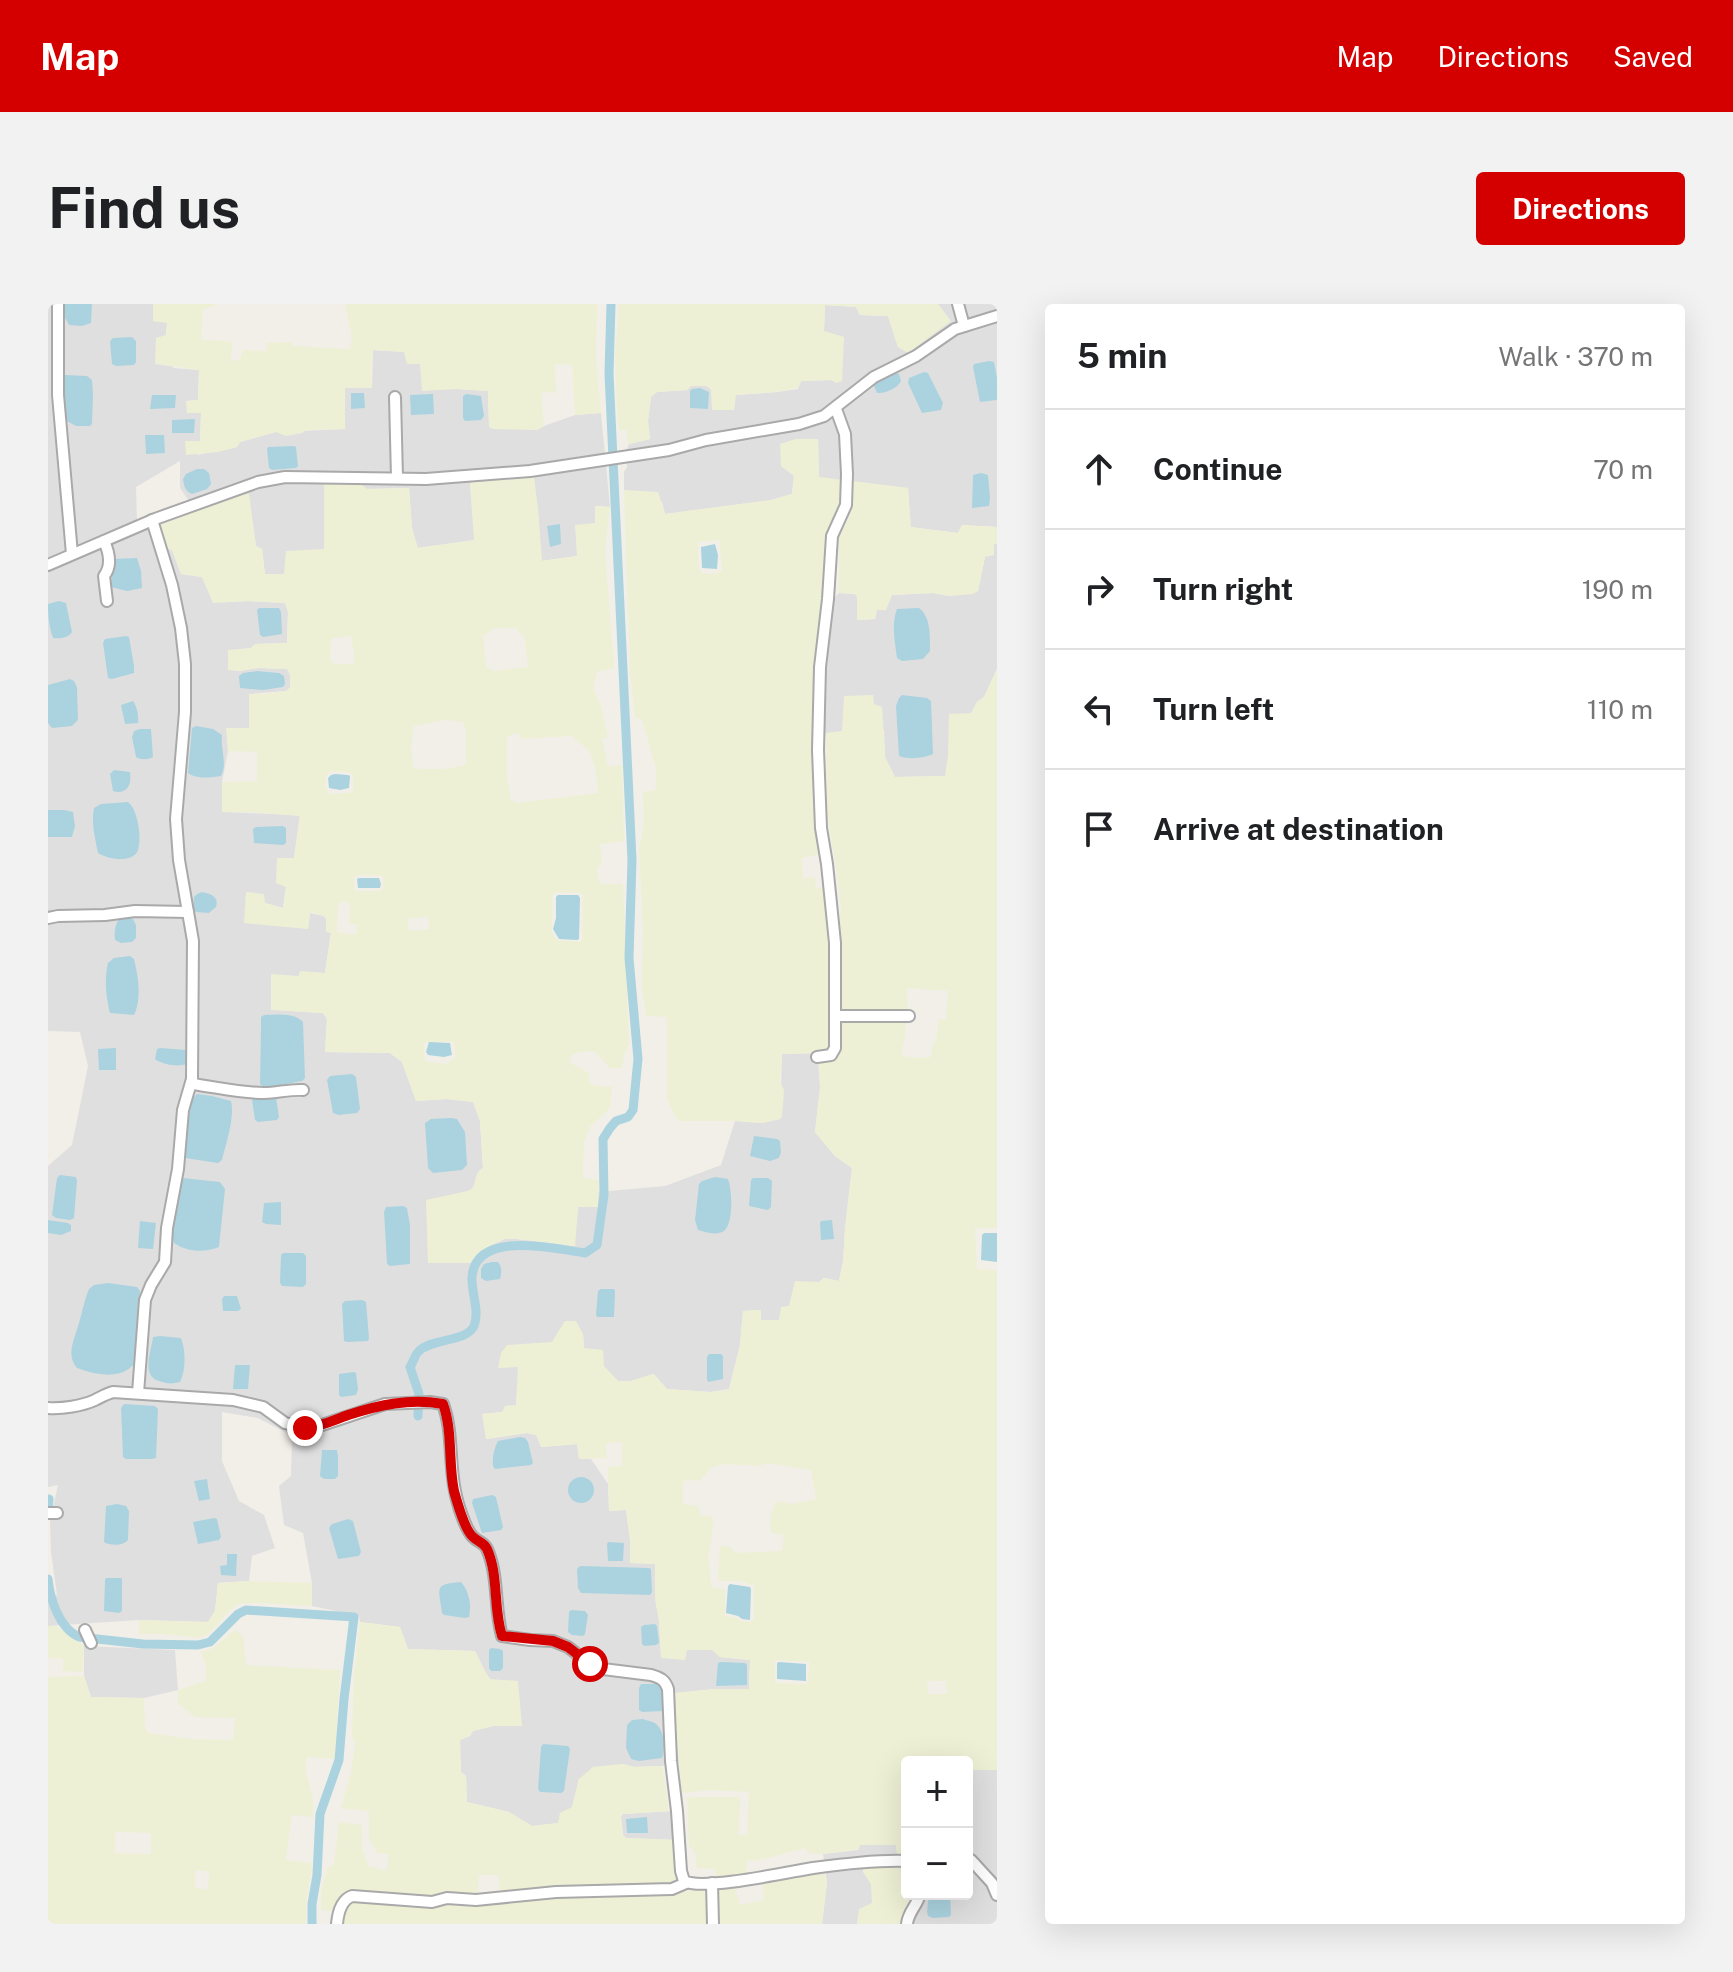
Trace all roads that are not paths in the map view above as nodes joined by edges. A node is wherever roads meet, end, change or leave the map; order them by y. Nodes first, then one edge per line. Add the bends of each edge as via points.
1 (58, 304) edge
2 (958, 304) edge
3 (997, 316) edge
4 (964, 326) junction
5 (395, 397) dead end
6 (836, 409) junction
7 (397, 478) junction
8 (152, 520) junction
9 (104, 541) junction
10 (72, 554) junction
11 (48, 565) edge
12 (107, 601) dead end
13 (188, 912) junction
14 (48, 918) edge
15 (835, 1016) junction
16 (909, 1016) dead end
17 (817, 1057) dead end
18 (192, 1084) junction
19 (303, 1090) dead end
20 (138, 1393) junction
21 (48, 1408) edge
22 (85, 1630) dead end
23 (91, 1643) dead end
24 (901, 1861) edge
25 (973, 1862) edge
26 (686, 1883) junction
27 (712, 1883) junction
28 (997, 1895) edge
29 (918, 1900) edge
30 (337, 1924) edge
31 (713, 1924) edge
32 (907, 1924) edge

1 - 10 street via 58,395
2 - 4 street
3 - 4 street
4 - 6 street via 874,377
5 - 7 street
6 - 7 street via 799,424 606,460 530,471
6 - 15 street via 845,434 846,505 832,536 818,750 835,943
7 - 8 street via 272,479
8 - 9 street
8 - 13 street via 172,585 185,664 176,819
9 - 10 street
9 - 12 street
10 - 11 street
13 - 14 street
13 - 18 street
15 - 16 street
15 - 17 street via 833,1053
18 - 19 street via 246,1092
18 - 20 street via 183,1110 165,1262 145,1300
20 - 21 street via 113,1392
20 - 26 street via 233,1400 263,1407 285,1423 305,1428 385,1404 443,1404 457,1502 471,1536 487,1549 502,1636 553,1641 595,1668 666,1682
22 - 23 street
24 - 27 street
25 - 28 street
26 - 27 street
26 - 30 street via 672,1889 432,1902 352,1896 345,1900
27 - 31 street
29 - 32 street

